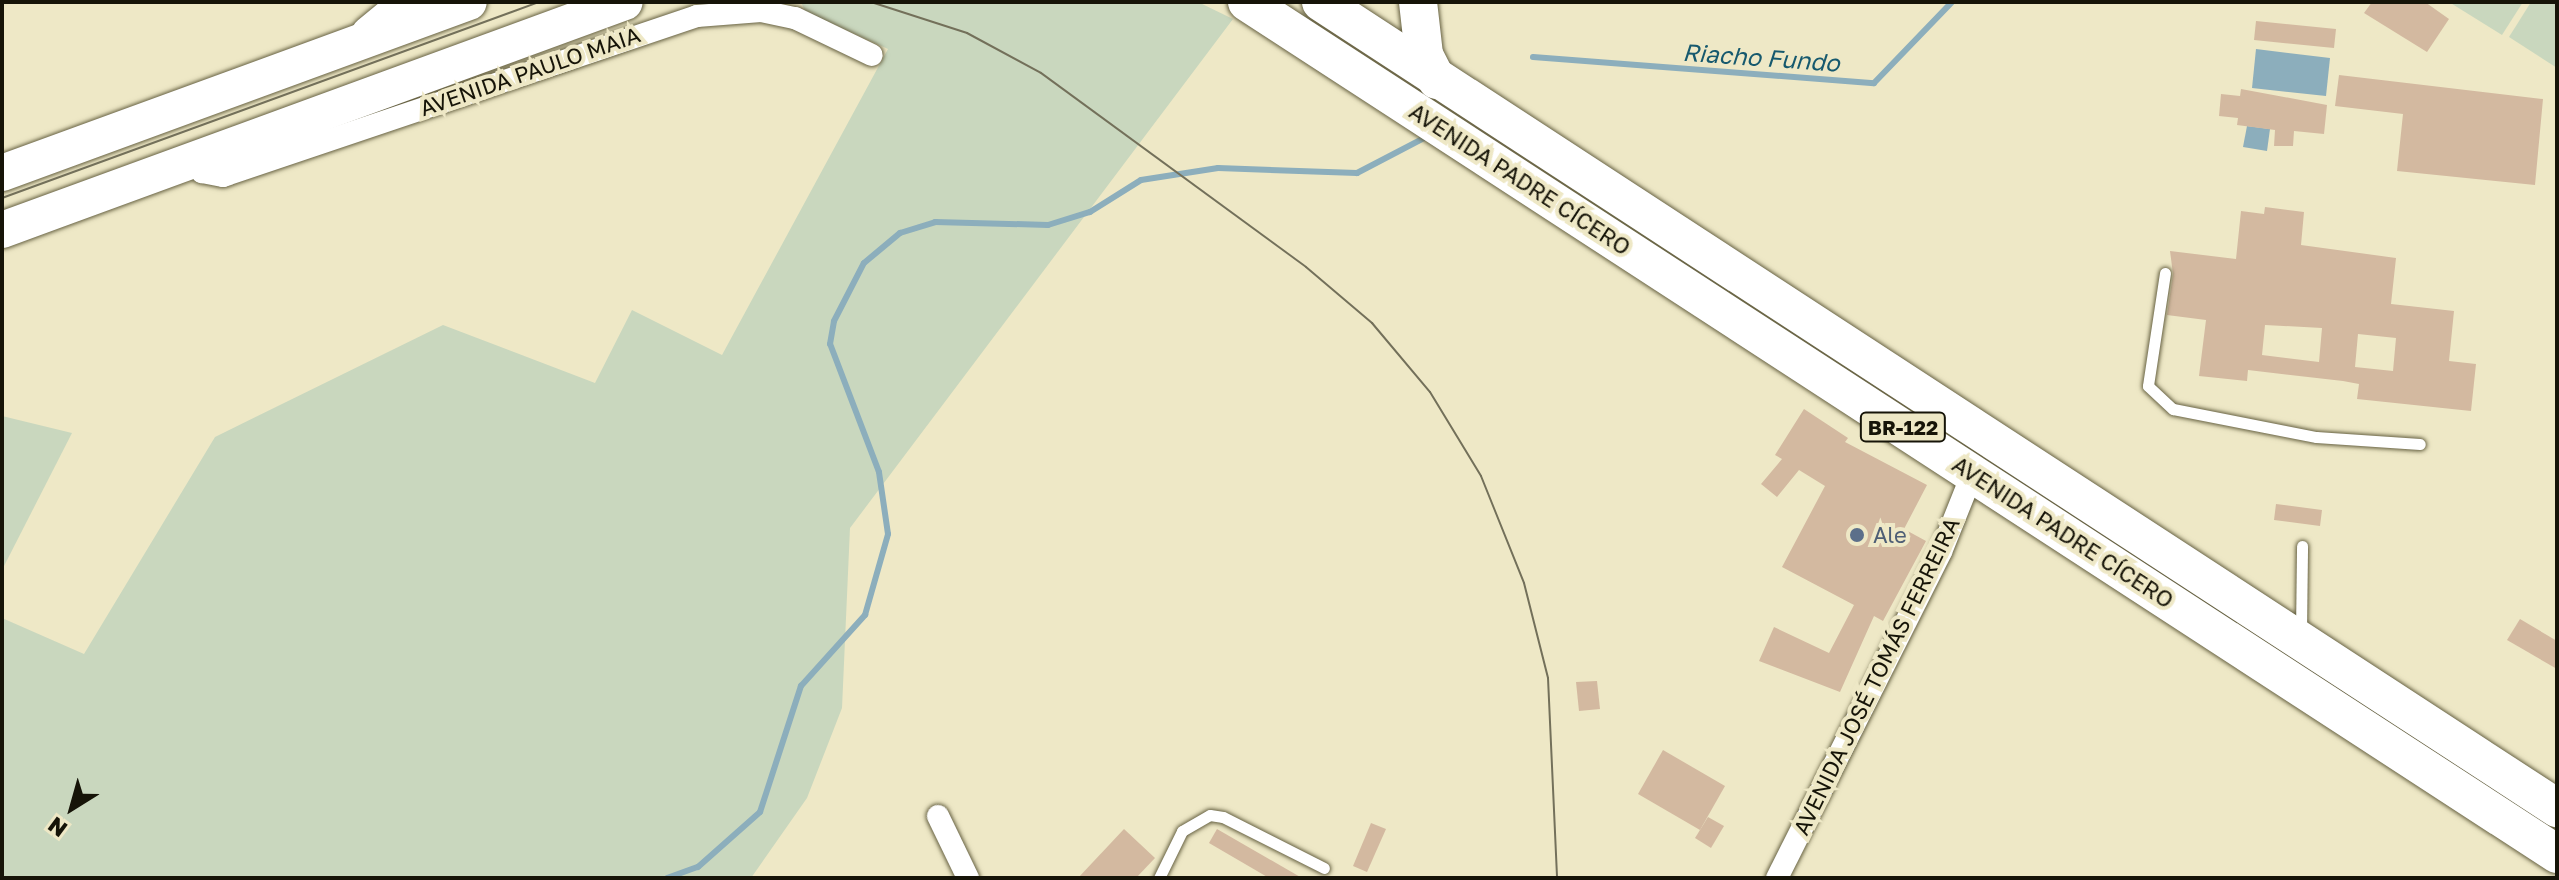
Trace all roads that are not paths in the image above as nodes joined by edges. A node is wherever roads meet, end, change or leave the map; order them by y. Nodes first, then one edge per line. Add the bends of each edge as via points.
1 (410, 2) edge
2 (469, 2) edge
3 (625, 2) edge
4 (1222, 2) edge
5 (1321, 2) edge
6 (1418, 2) edge
7 (1256, 8) edge
8 (370, 35) junction
9 (872, 55) dead end
10 (1437, 80) junction
11 (194, 161) junction
12 (2, 173) edge
13 (2, 230) edge
14 (2165, 273) dead end
15 (2420, 444) dead end
16 (1973, 472) junction
17 (2302, 546) dead end
18 (2301, 641) junction
19 (2557, 808) edge
20 (938, 816) dead end
21 (2557, 854) edge
22 (1324, 868) dead end
23 (968, 878) edge
24 (1159, 878) edge
25 (1777, 878) edge

1 - 8 highway
2 - 8 main road
3 - 11 main road
4 - 7 highway, AVENIDA PADRE CÍCERO
5 - 10 highway, AVENIDA PADRE CÍCERO / BR-122
6 - 10 highway via 1424,55
7 - 16 highway, AVENIDA PADRE CÍCERO / BR-122
8 - 12 main road
9 - 11 street, AVENIDA PAULO MAIA via 795,18 761,11 697,16 223,176 202,172
10 - 18 highway, AVENIDA PADRE CÍCERO / BR-122
11 - 13 main road
14 - 15 lane via 2148,386 2173,409 2316,437
16 - 21 highway, AVENIDA PADRE CÍCERO / BR-122
16 - 25 street, AVENIDA JOSÉ TOMÁS FERREIRA via 1941,552
17 - 18 lane
18 - 19 highway, AVENIDA PADRE CÍCERO / BR-122
20 - 23 street
22 - 24 lane via 1210,815 1182,831

